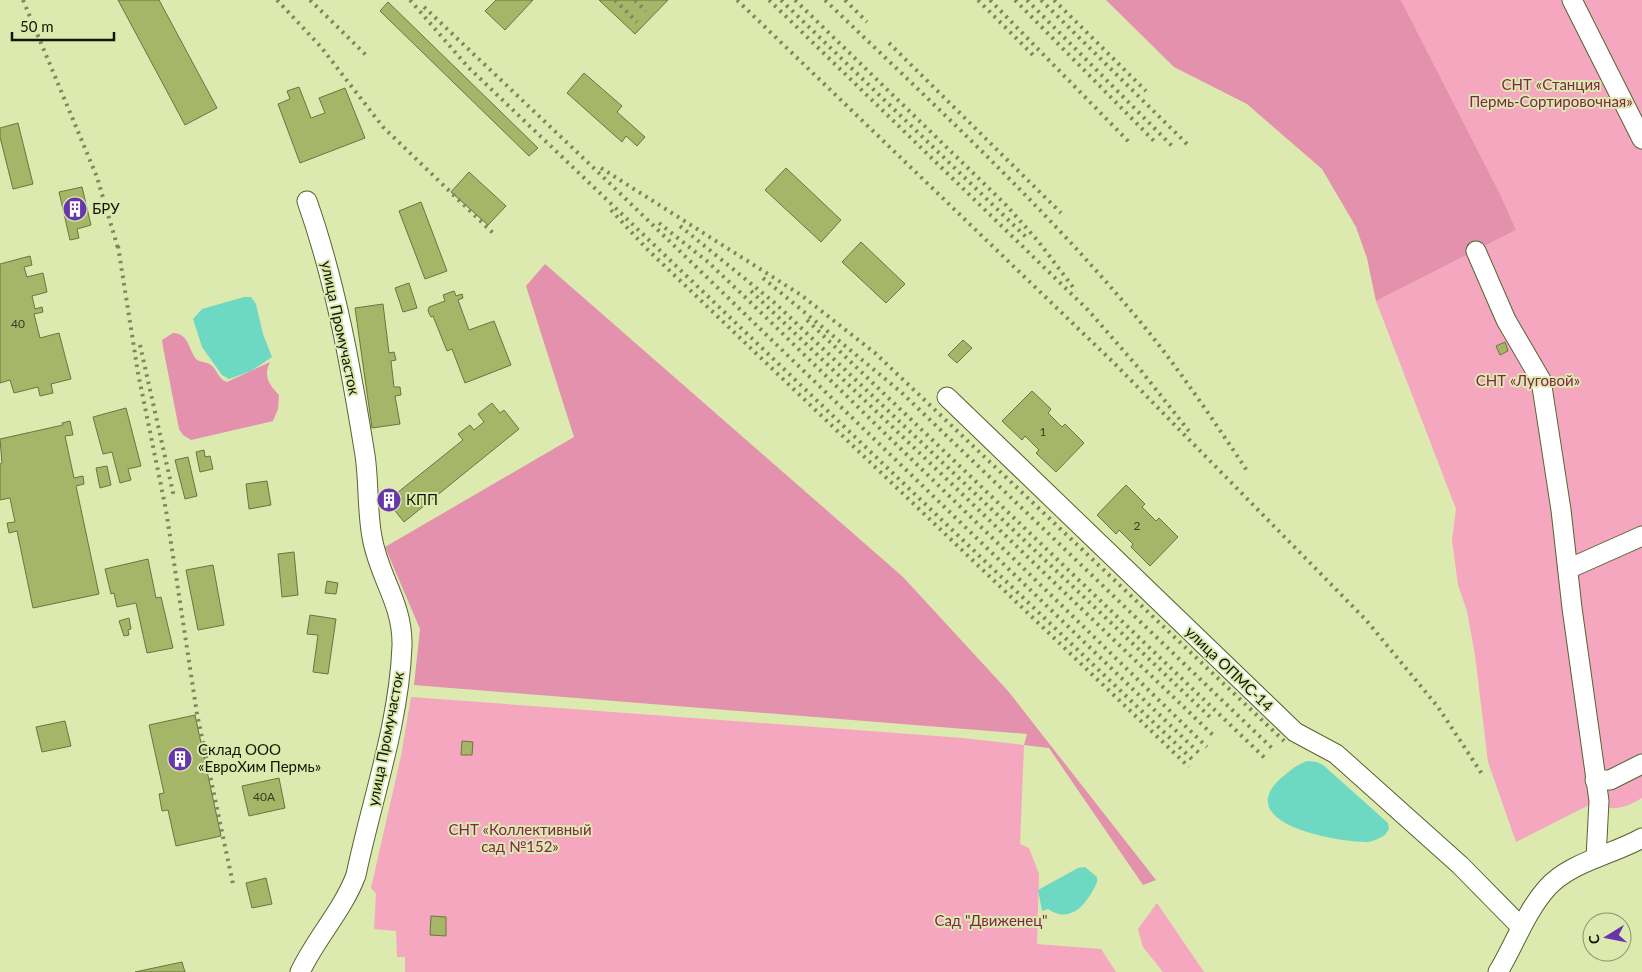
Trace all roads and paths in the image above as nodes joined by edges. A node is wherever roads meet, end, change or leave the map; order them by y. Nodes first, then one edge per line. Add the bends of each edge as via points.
1 (1572, 0) edge
2 (1642, 139) edge
3 (307, 201) dead end
4 (1476, 251) dead end
5 (947, 397) dead end
6 (1642, 536) edge
7 (1568, 569) junction
8 (1642, 764) edge
9 (1595, 780) junction
10 (1642, 838) edge
11 (1596, 858) junction
12 (1521, 927) junction
13 (300, 972) edge
14 (1498, 972) edge

1 - 2 street
3 - 13 street, улица Промучасток via 334,290 365,457 372,536 378,563 400,616 402,646 398,695 380,785 356,875
4 - 7 street via 1506,320 1540,380
5 - 12 street, улица ОПМС-14 via 1295,732 1336,754 1460,865
6 - 7 street
7 - 9 street
8 - 9 street via 1610,780
9 - 11 street via 1600,814
10 - 11 street
11 - 12 street via 1547,887
12 - 14 street

